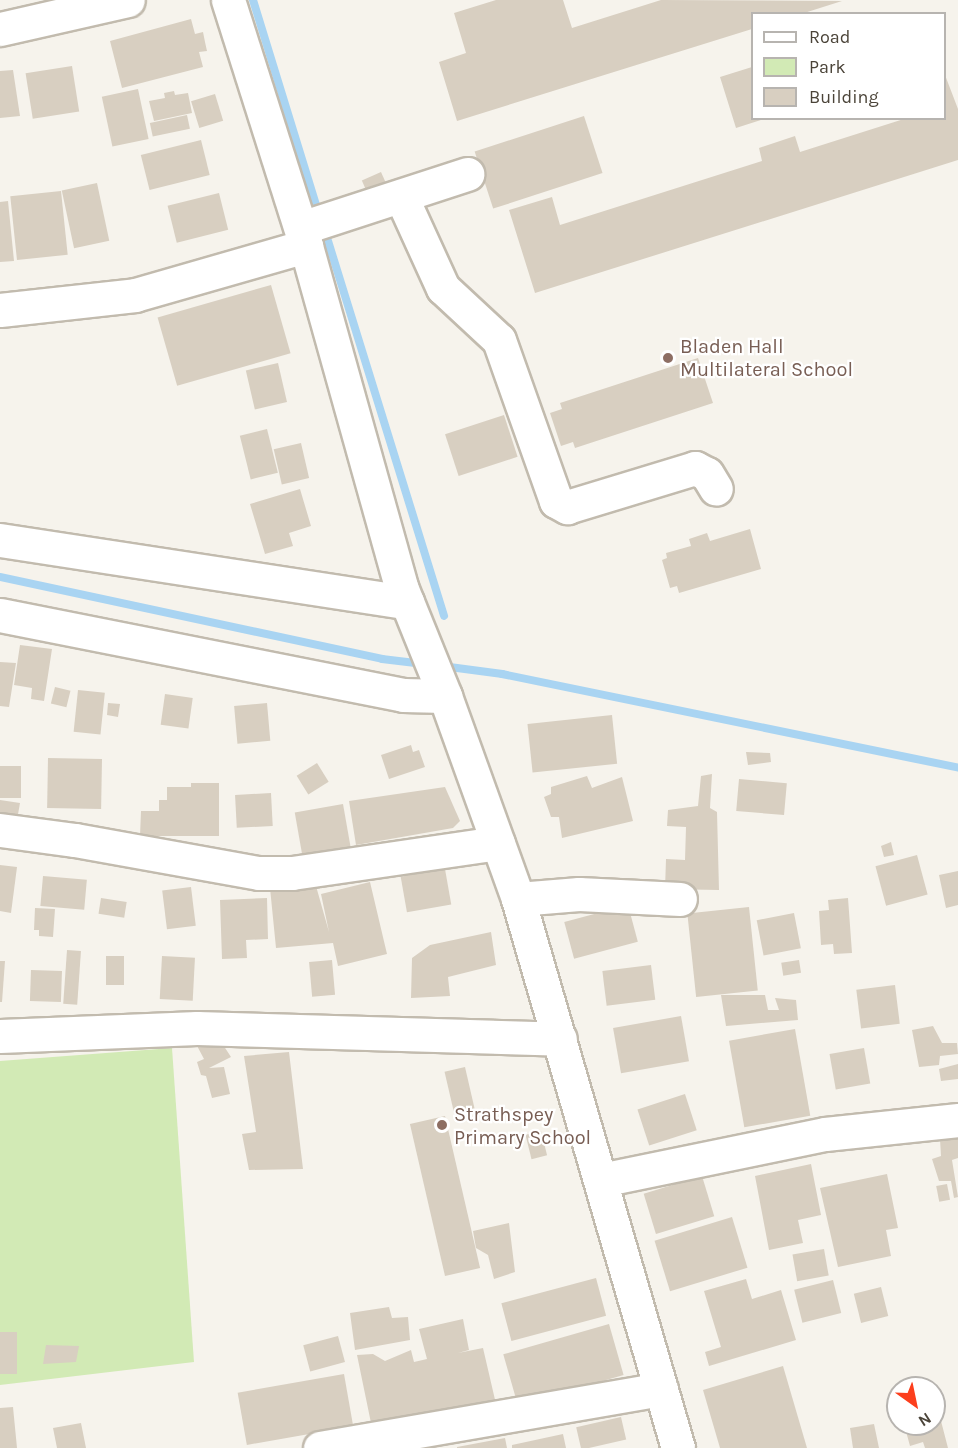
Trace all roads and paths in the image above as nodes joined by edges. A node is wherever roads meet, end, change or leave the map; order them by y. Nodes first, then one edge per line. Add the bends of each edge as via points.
1 (128, 0) edge
2 (228, 0) edge
3 (0, 29) edge
4 (467, 174) dead end
5 (401, 196) junction
6 (303, 237) junction
7 (0, 310) edge
8 (716, 489) dead end
9 (0, 540) edge
10 (407, 602) junction
11 (0, 615) edge
12 (445, 696) junction
13 (0, 830) edge
14 (498, 843) junction
15 (518, 899) junction
16 (680, 899) dead end
17 (0, 1036) edge
18 (560, 1039) junction
19 (958, 1120) edge
20 (601, 1180) junction
21 (661, 1389) junction
22 (320, 1448) edge
23 (678, 1448) edge

1 - 3 street
2 - 6 street
4 - 5 street
5 - 6 street
5 - 8 street via 443,288 499,340 556,501 567,507 695,468 707,474
6 - 7 street via 135,295
6 - 10 street
9 - 10 street
10 - 12 street
11 - 12 street via 403,695
12 - 14 street
13 - 14 street via 259,873 292,873
14 - 15 street
15 - 16 street via 579,894
15 - 18 street
17 - 18 street via 197,1028
18 - 20 street
19 - 20 street via 825,1134
20 - 21 street
21 - 22 street
21 - 23 street

